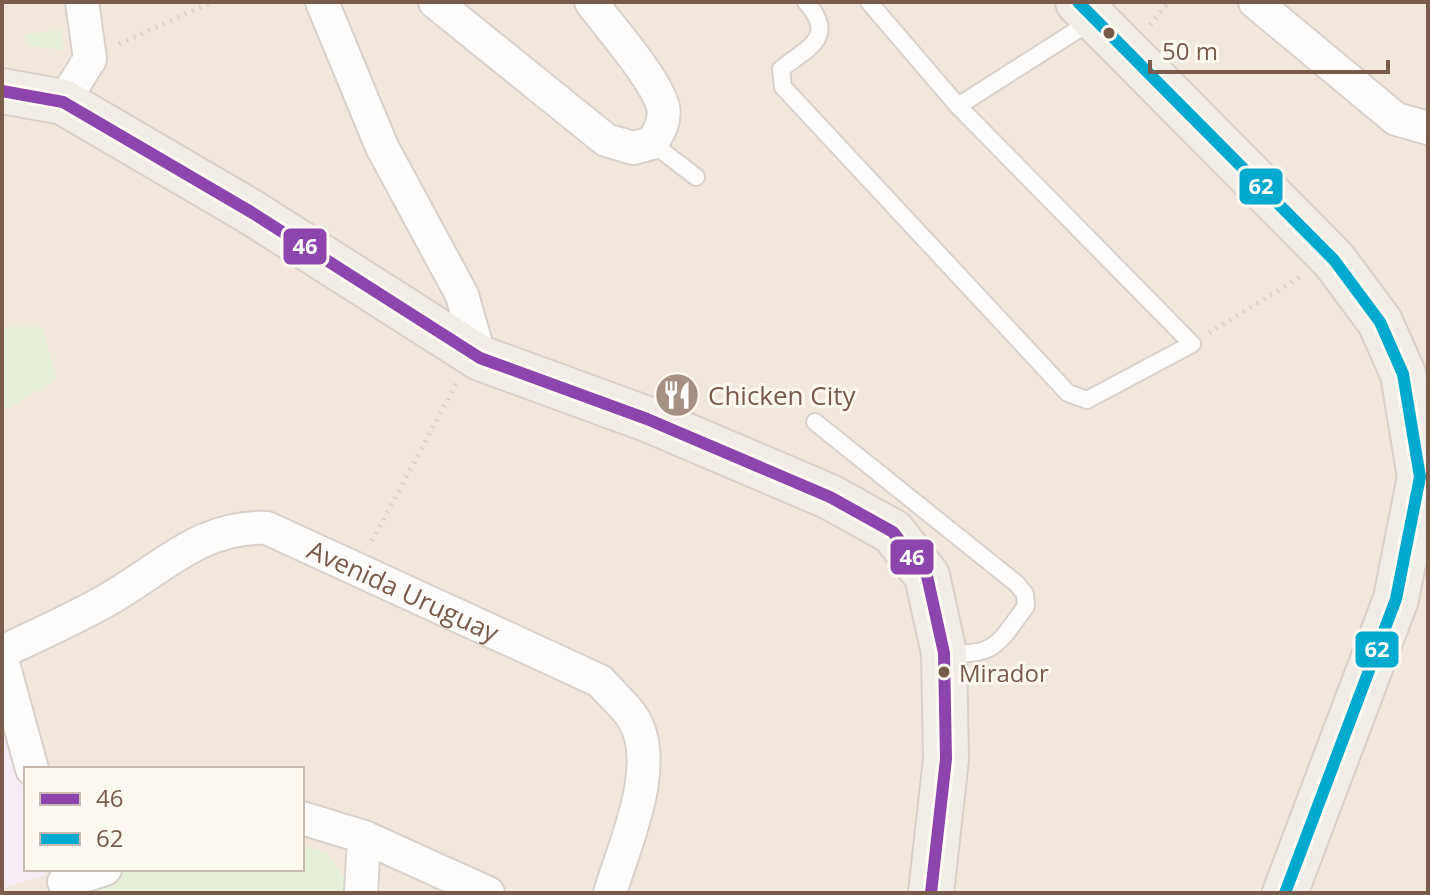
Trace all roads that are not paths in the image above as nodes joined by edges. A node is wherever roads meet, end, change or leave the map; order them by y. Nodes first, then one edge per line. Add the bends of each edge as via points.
1 (82, 2) edge
2 (322, 2) edge
3 (435, 2) edge
4 (591, 2) edge
5 (806, 2) edge
6 (869, 2) edge
7 (1255, 2) edge
8 (1080, 15) edge
9 (2, 91) edge
10 (63, 102) junction
11 (958, 106) junction
12 (1428, 128) edge
13 (652, 143) junction
14 (696, 177) dead end
15 (468, 371) junction
16 (815, 422) dead end
17 (2, 652) edge
18 (944, 653) junction
19 (2, 660) edge
20 (31, 767) edge
21 (304, 819) edge
22 (364, 837) junction
23 (98, 871) edge
24 (64, 881) edge
25 (361, 893) edge
26 (488, 893) edge
27 (610, 893) edge
28 (931, 893) edge
29 (1285, 893) edge

1 - 10 street via 90,59
2 - 15 street via 382,147 462,295
3 - 13 street via 606,140 633,148
4 - 13 street via 663,107 662,128
5 - 11 lane via 819,16 822,30 781,69 783,87 1068,393 1087,400 1192,344
6 - 11 lane
7 - 12 street via 1396,119
8 - 11 lane
8 - 29 highway via 1334,260 1380,322 1403,374 1420,477 1396,599
9 - 10 highway
10 - 15 highway via 251,212
13 - 14 lane
15 - 18 highway via 675,430 830,497 893,532 927,576
16 - 18 lane via 1025,594 1026,606 997,646 973,655
17 - 27 street, Avenida Uruguay via 107,601 213,534 238,527 267,528 600,681 634,719 644,751 644,780
18 - 28 highway via 946,759
19 - 20 street
21 - 22 street
22 - 25 street
22 - 26 street
23 - 24 street

